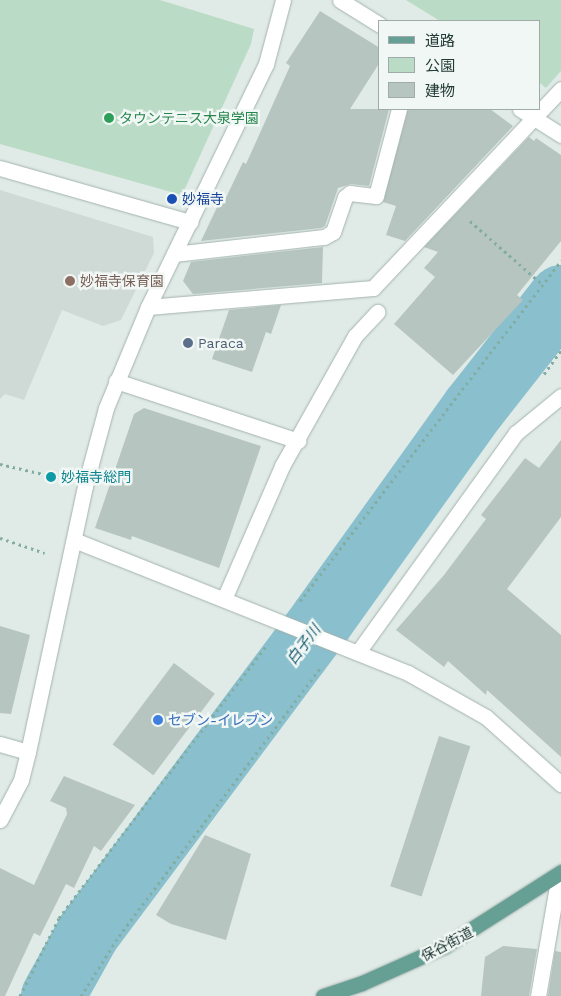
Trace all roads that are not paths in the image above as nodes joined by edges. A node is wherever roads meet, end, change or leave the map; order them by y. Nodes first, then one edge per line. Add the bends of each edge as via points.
1 (283, 0) edge
2 (340, 0) edge
3 (378, 24) edge
4 (561, 89) edge
5 (399, 110) edge
6 (522, 110) edge
7 (535, 118) junction
8 (561, 135) edge
9 (0, 168) edge
10 (190, 222) junction
11 (174, 254) junction
12 (148, 307) junction
13 (377, 312) dead end
14 (116, 381) junction
15 (561, 396) edge
16 (298, 441) junction
17 (74, 540) junction
18 (224, 599) junction
19 (358, 652) junction
20 (0, 744) edge
21 (28, 752) junction
22 (561, 784) edge
23 (0, 820) edge
24 (560, 873) edge
25 (322, 996) edge
26 (538, 996) edge

1 - 10 street via 266,64
2 - 3 street
4 - 7 street
5 - 11 street via 376,196 350,193 345,197 333,232 324,237
6 - 7 street
7 - 8 street
7 - 12 street via 373,288
9 - 10 street
10 - 11 street
11 - 12 street
12 - 14 street
13 - 16 street via 355,336
14 - 16 street
14 - 17 street via 94,450
15 - 19 street via 516,433
16 - 18 street via 282,466
17 - 18 street
17 - 21 street
18 - 19 street
19 - 22 street via 408,673 486,717
20 - 21 street
21 - 23 street via 21,780
24 - 25 main road, 保谷街道 via 445,946 362,983
24 - 26 street

